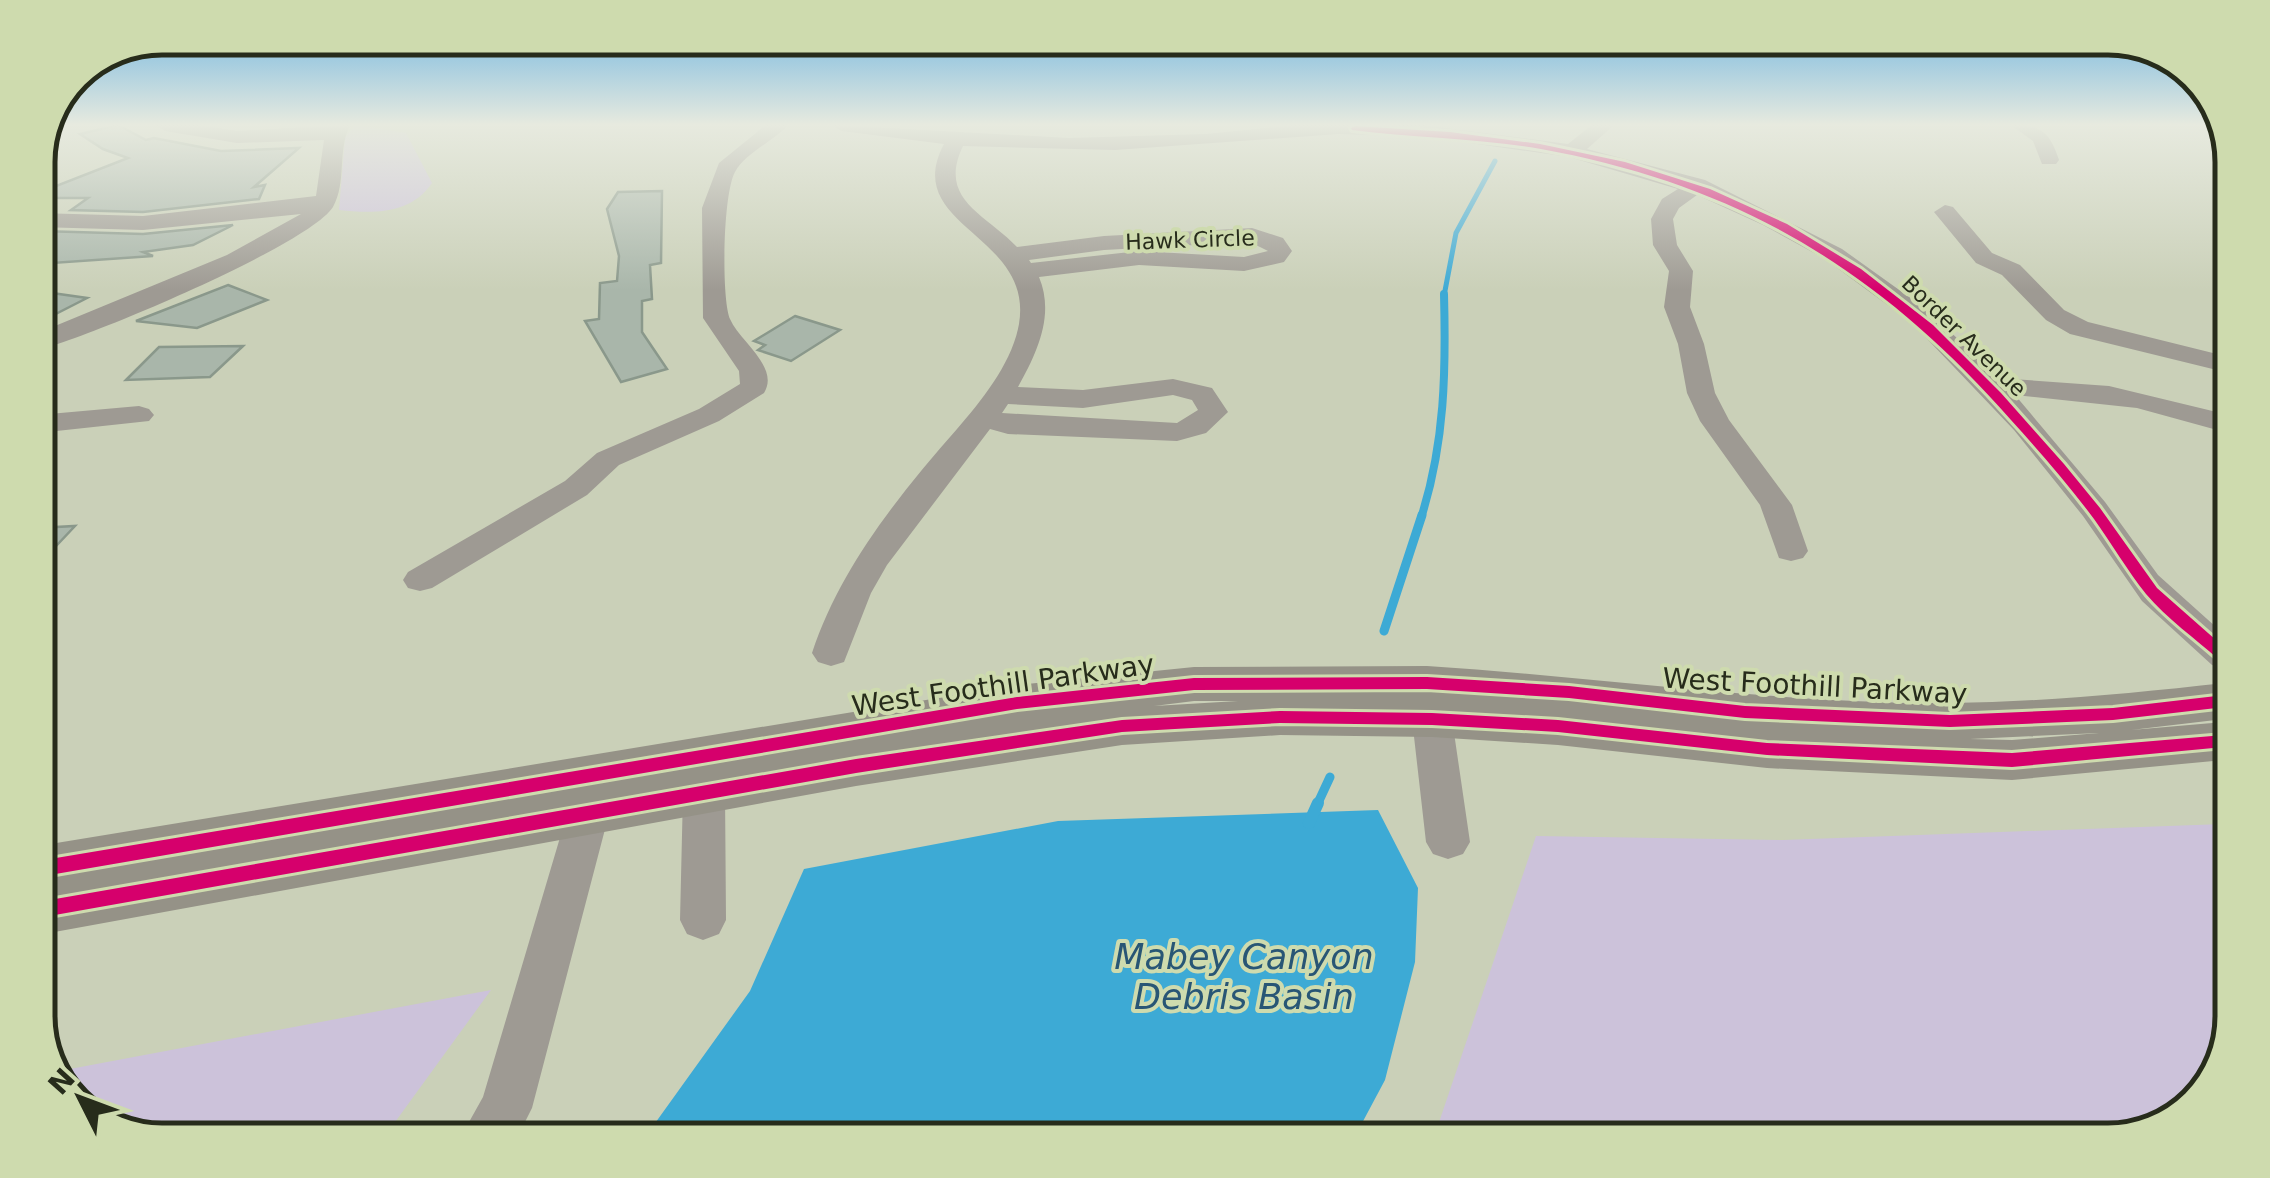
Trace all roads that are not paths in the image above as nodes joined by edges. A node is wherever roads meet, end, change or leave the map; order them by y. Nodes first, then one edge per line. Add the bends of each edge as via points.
1 (331, 180) edge
2 (720, 180) edge
3 (946, 180) edge
4 (1679, 180) edge
5 (1697, 185) junction
6 (322, 205) junction
7 (1945, 212) dead end
8 (55, 220) edge
9 (1018, 263) junction
10 (55, 335) edge
11 (2215, 362) edge
12 (1988, 386) junction
13 (994, 406) junction
14 (139, 414) dead end
15 (2215, 419) edge
16 (55, 422) edge
17 (1791, 550) dead end
18 (420, 580) dead end
19 (2215, 647) edge
20 (831, 653) dead end
21 (2215, 702) edge
22 (1016, 704) junction
23 (1432, 718) junction
24 (2215, 743) edge
25 (704, 793) junction
26 (588, 814) junction
27 (1448, 842) dead end
28 (55, 866) edge
29 (55, 907) edge
30 (703, 920) dead end
31 (497, 1123) edge

1 - 6 street
2 - 18 street via 712,258 716,318 753,371 754,387 708,415 608,458 576,488
3 - 9 street via 959,208
4 - 5 street, Border Avenue
5 - 12 street, Border Avenue via 1808,238 1894,296
5 - 17 street via 1670,204 1662,219 1664,245 1681,271 1676,307 1701,393 1776,506
6 - 8 street via 143,223
6 - 10 street via 278,240
7 - 11 street via 1984,258 2012,270 2078,328
9 - 9 street, Hawk Circle via 1139,258 1244,264 1280,251 1252,235 1104,243
9 - 13 street via 1036,297 1035,318 1029,344
12 - 15 street via 2085,388 2165,402
12 - 19 street, Border Avenue via 2093,508 2153,592
13 - 13 street via 1008,425 1158,433 1196,427 1214,412 1202,394 1173,387
13 - 20 street via 866,573 839,618
14 - 16 street
21 - 22 main road, West Foothill Parkway via 1950,722 1310,680 1194,684
22 - 26 main road via 949,730 656,782
22 - 28 main road, West Foothill Parkway
23 - 24 main road, West Foothill Parkway via 1766,749 2012,760
23 - 25 main road, West Foothill Parkway via 1122,726
23 - 27 street
25 - 26 main road, West Foothill Parkway
25 - 30 street
26 - 29 main road, West Foothill Parkway
26 - 31 street

